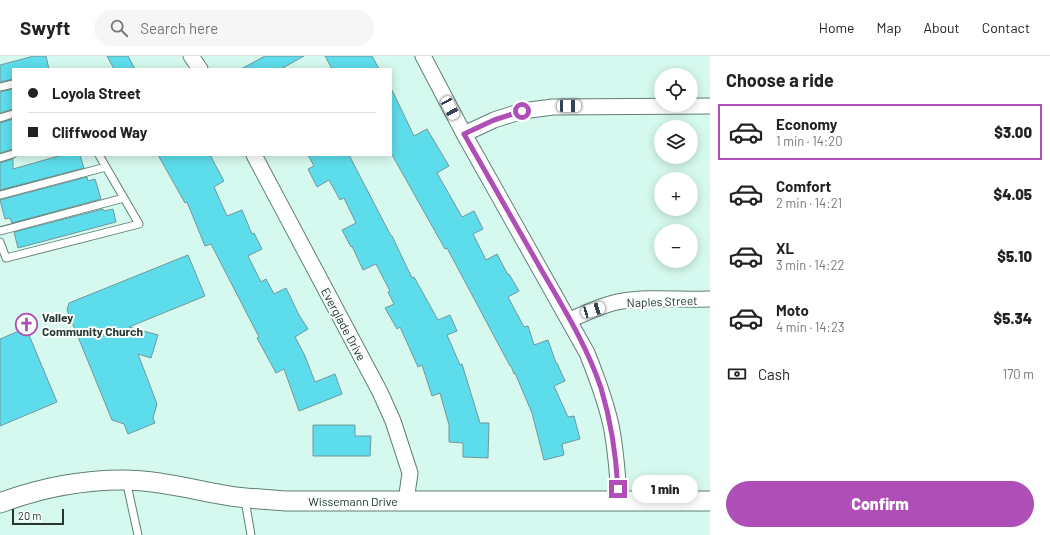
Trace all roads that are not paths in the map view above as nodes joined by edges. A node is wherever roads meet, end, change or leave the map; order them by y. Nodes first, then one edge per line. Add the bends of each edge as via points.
1 (191, 56) edge
2 (423, 56) edge
3 (199, 68) edge
4 (12, 84) edge
5 (0, 87) edge
6 (710, 106) edge
7 (12, 114) edge
8 (0, 118) edge
9 (464, 134) junction
10 (12, 154) edge
11 (100, 156) edge
12 (255, 156) edge
13 (0, 158) edge
14 (106, 167) junction
15 (0, 195) edge
16 (124, 198) junction
17 (0, 231) edge
18 (0, 242) edge
19 (710, 299) edge
20 (570, 320) junction
21 (126, 480) junction
22 (245, 498) junction
23 (406, 501) junction
24 (619, 501) junction
25 (710, 501) edge
26 (0, 503) edge
27 (138, 535) edge
28 (251, 535) edge

1 - 3 street
2 - 9 street
4 - 5 lane
6 - 9 street via 553,106 522,111
7 - 8 lane
9 - 20 street
10 - 13 lane
11 - 14 lane
12 - 23 street, Everglade Drive via 393,421 410,473
14 - 15 lane
14 - 16 lane
16 - 17 lane
16 - 18 lane via 139,224 6,258
19 - 20 street, Naples Street via 616,302
20 - 24 street via 587,353 603,394 612,429
21 - 22 street, Wissemann Drive
21 - 26 street, Wissemann Drive via 85,481 49,487
21 - 27 lane
22 - 23 street, Wissemann Drive via 285,501
22 - 28 lane
23 - 24 street, Wissemann Drive
24 - 25 street, Wissemann Drive

